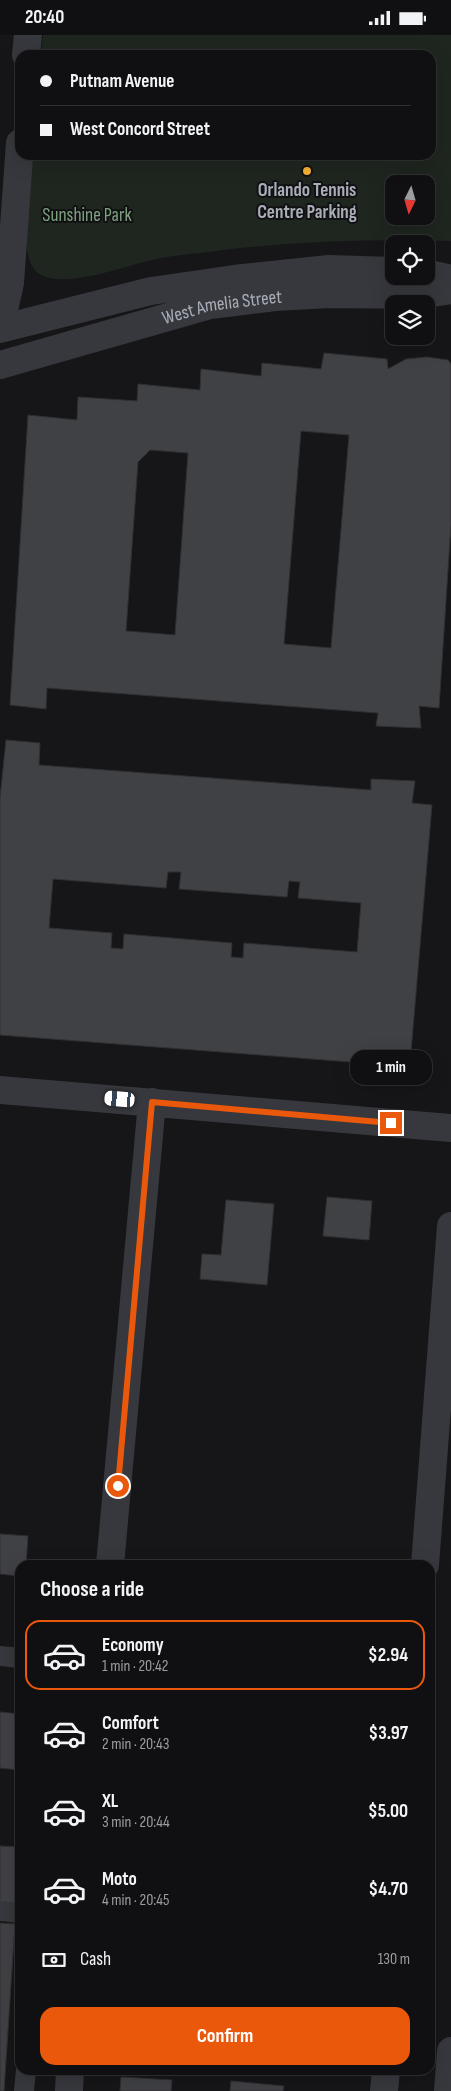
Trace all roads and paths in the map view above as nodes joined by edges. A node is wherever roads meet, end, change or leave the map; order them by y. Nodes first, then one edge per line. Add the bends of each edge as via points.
1 (28, 35) edge
2 (26, 50) edge
3 (19, 160) edge
4 (385, 271) edge
5 (435, 275) edge
6 (451, 279) edge
7 (451, 290) edge
8 (0, 329) edge
9 (0, 365) edge
10 (0, 1090) edge
11 (152, 1102) junction
12 (451, 1128) edge
13 (451, 1226) edge
14 (110, 1560) edge
15 (425, 1560) edge
16 (0, 1656) edge
17 (15, 1658) edge
18 (0, 1911) edge
19 (15, 1912) edge
20 (451, 2051) edge
21 (26, 2075) edge
22 (70, 2075) edge
23 (386, 2075) edge
24 (24, 2091) edge
25 (69, 2091) edge
26 (384, 2091) edge
27 (448, 2091) edge

1 - 2 street
3 - 8 street via 10,283
4 - 8 street, West Amelia Street via 329,269 151,291
5 - 6 street
7 - 9 street, West Amelia Street via 419,295 275,297 210,305
10 - 11 street
11 - 12 street
11 - 14 street
13 - 15 street
16 - 17 lane
18 - 19 lane
20 - 27 street
21 - 24 lane
22 - 25 street
23 - 26 street

